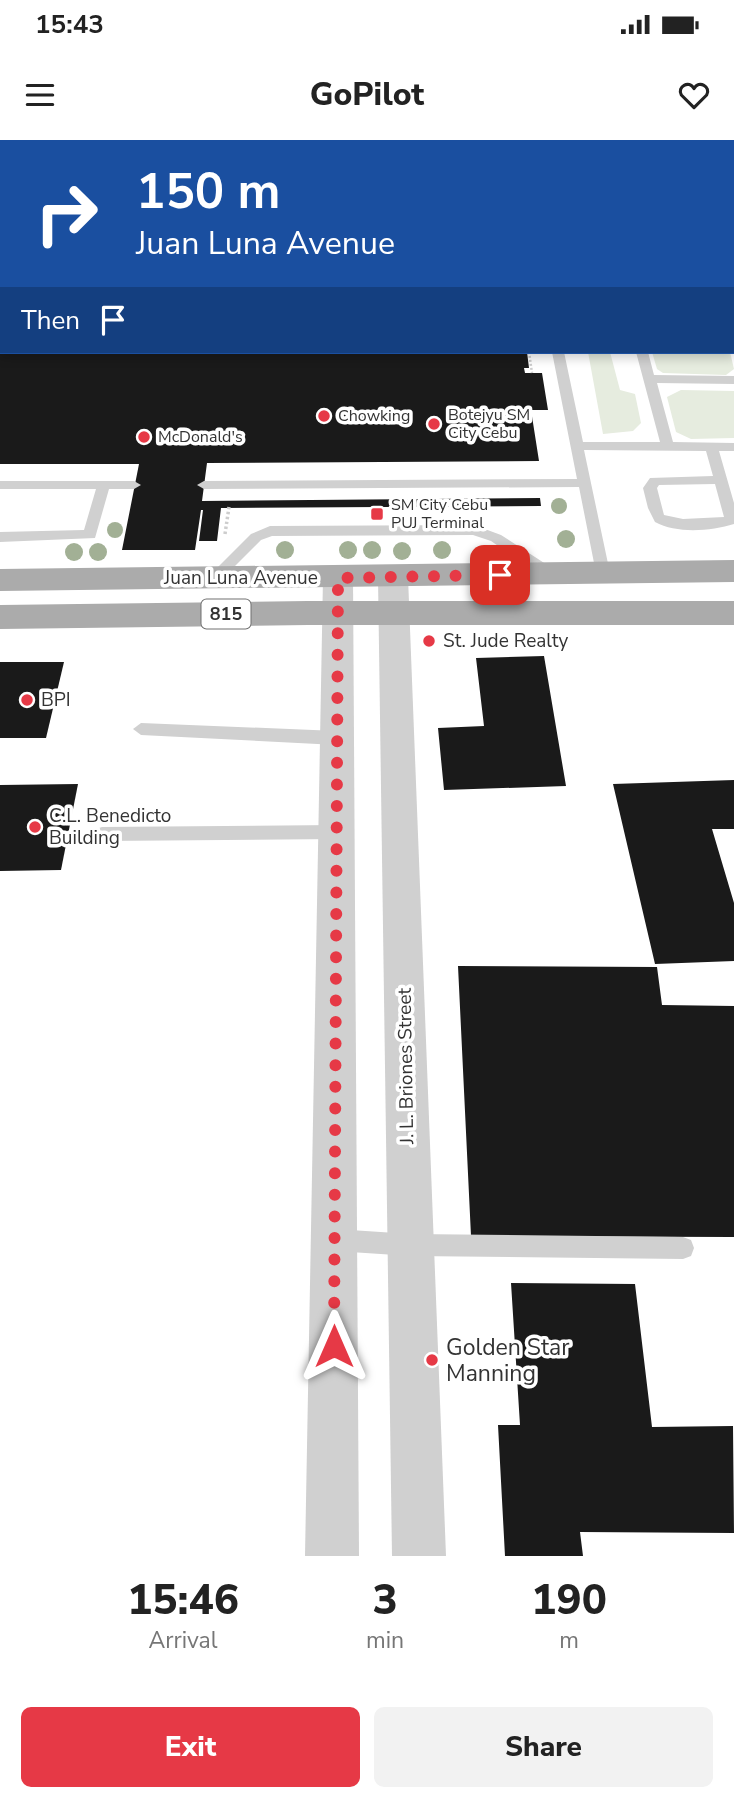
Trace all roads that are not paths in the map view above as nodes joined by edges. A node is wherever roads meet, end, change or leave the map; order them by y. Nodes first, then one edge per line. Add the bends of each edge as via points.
1 (558, 354) edge
2 (643, 354) edge
3 (651, 379) junction
4 (734, 380) edge
5 (577, 446) junction
6 (668, 446) junction
7 (710, 446) junction
8 (734, 447) edge
9 (721, 480) junction
10 (584, 483) junction
11 (0, 485) edge
12 (104, 485) junction
13 (134, 485) dead end
14 (204, 485) dead end
15 (0, 537) edge
16 (734, 571) edge
17 (603, 573) junction
18 (550, 575) junction
19 (213, 579) junction
20 (0, 580) edge
21 (394, 595) junction
22 (338, 596) junction
23 (734, 613) edge
24 (0, 617) edge
25 (141, 729) dead end
26 (337, 738) junction
27 (337, 832) junction
28 (102, 834) dead end
29 (335, 1240) junction
30 (411, 1245) junction
31 (683, 1248) dead end
32 (332, 1556) edge
33 (418, 1556) edge

1 - 5 lane
2 - 3 lane
3 - 4 lane
3 - 6 lane
5 - 6 lane
5 - 10 lane
6 - 7 lane
7 - 8 lane
7 - 9 lane
9 - 9 lane via 731,516 727,523 670,524 657,516 650,488 654,481
10 - 14 lane
10 - 17 lane
11 - 12 lane
12 - 13 lane
12 - 15 lane via 90,535
16 - 17 main road, Juan Luna Avenue / 815
17 - 18 main road, Juan Luna Avenue / 815
18 - 19 lane via 496,538 474,530 270,531 256,537
18 - 21 main road, Juan Luna Avenue / 815
19 - 20 main road, Juan Luna Avenue / 815
19 - 22 main road, Juan Luna Avenue / 815
21 - 22 main road, Juan Luna Avenue / 815
21 - 23 main road, Juan Luna Avenue / 815
21 - 30 street, J. L. Briones Street
22 - 24 main road, Juan Luna Avenue / 815
22 - 26 street
25 - 26 lane
26 - 27 street
27 - 28 lane
27 - 29 street
29 - 30 lane
29 - 32 street
30 - 31 lane
30 - 33 street, J. L. Briones Street

